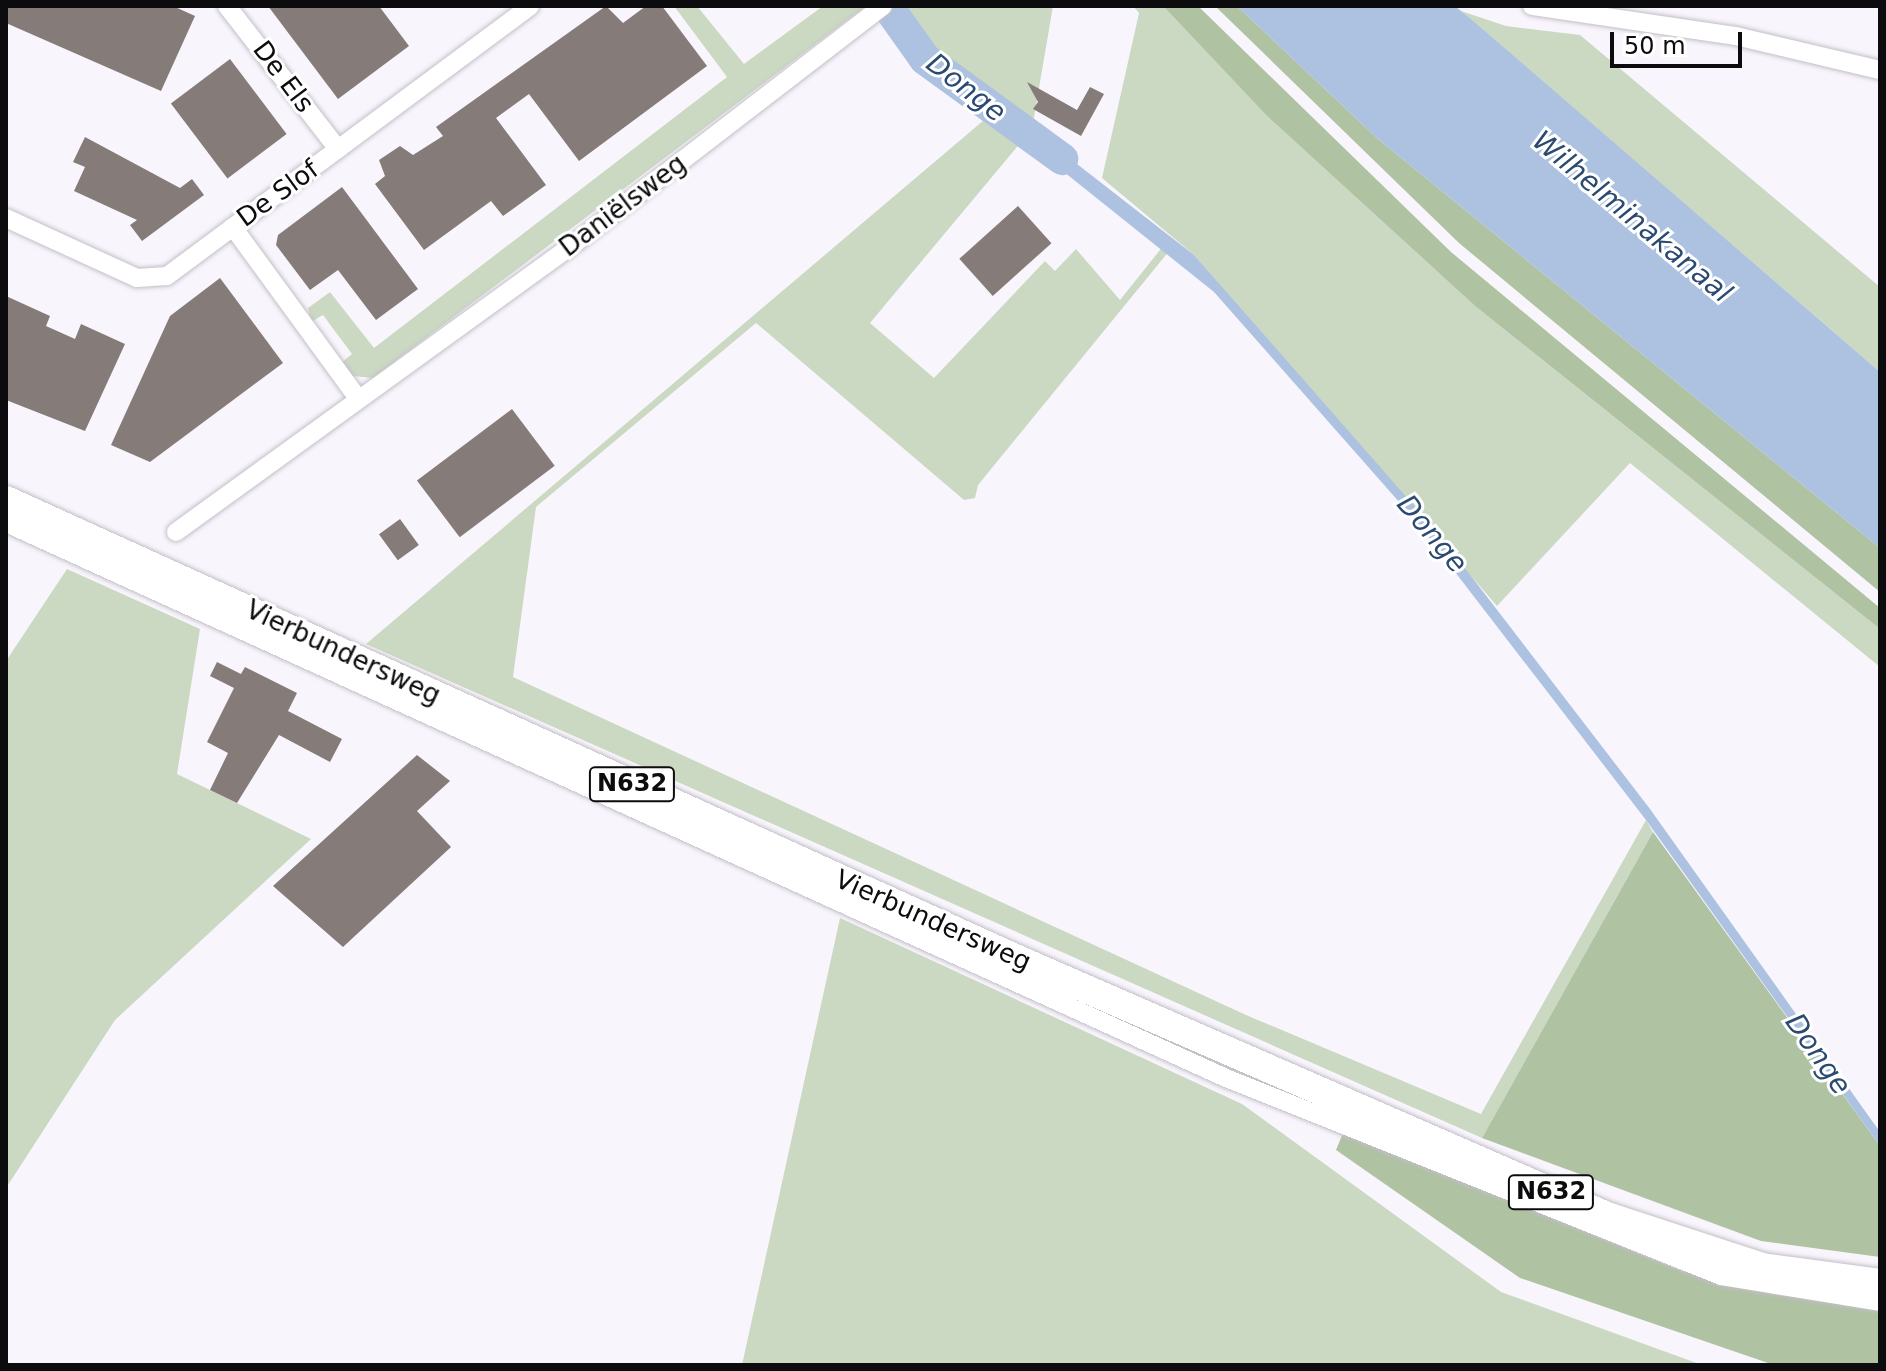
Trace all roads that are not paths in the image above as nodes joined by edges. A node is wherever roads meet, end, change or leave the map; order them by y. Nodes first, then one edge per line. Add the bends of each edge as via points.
1 (227, 6) edge
2 (530, 6) edge
3 (883, 6) edge
4 (1532, 6) edge
5 (1880, 70) edge
6 (338, 149) junction
7 (6, 218) edge
8 (233, 227) junction
9 (357, 397) junction
10 (6, 500) edge
11 (6, 523) edge
12 (176, 532) dead end
13 (222, 608) junction
14 (1330, 1109) junction
15 (1880, 1283) edge
16 (1880, 1302) edge

1 - 6 street, De Els
2 - 6 street, De Slof
3 - 9 street, Daniëlsweg via 570,247
4 - 5 street via 1736,36
6 - 8 street, De Slof
7 - 8 street, De Slof via 137,278 167,276
8 - 9 street
9 - 12 street, Daniëlsweg
10 - 13 main road, Vierbundersweg / N632
11 - 13 street, Vierbundersweg
13 - 14 main road, Vierbundersweg / N632
14 - 15 main road, Vierbundersweg / N632 via 1709,1252 1812,1277
14 - 16 street, Vierbundersweg via 1721,1276

